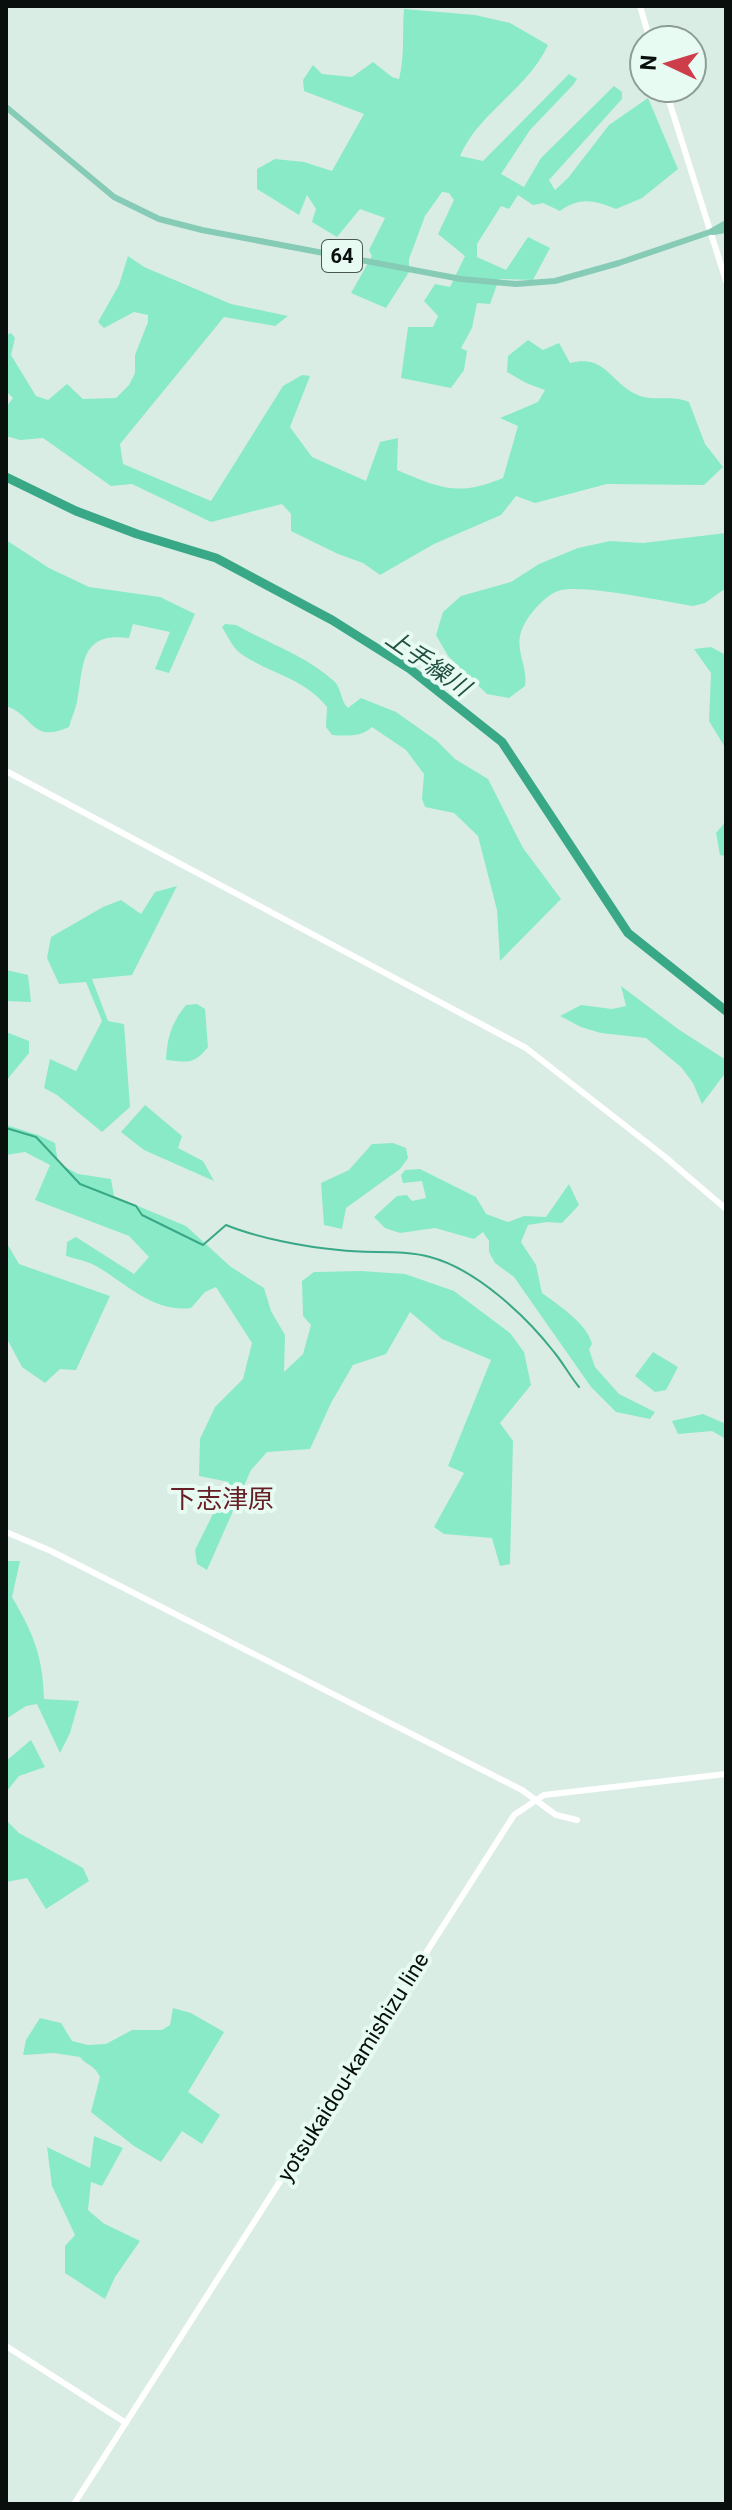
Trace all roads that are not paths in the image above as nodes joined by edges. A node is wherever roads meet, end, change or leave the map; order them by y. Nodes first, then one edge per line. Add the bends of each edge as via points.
1 (670, 104) edge
2 (6, 107) edge
3 (726, 223) edge
4 (726, 230) edge
5 (710, 232) junction
6 (726, 281) edge
7 (6, 771) edge
8 (726, 1209) edge
9 (6, 1532) edge
10 (726, 1774) edge
11 (534, 1799) junction
12 (577, 1820) dead end
13 (6, 2346) edge
14 (126, 2423) junction
15 (74, 2504) edge

1 - 5 street
2 - 5 main road, 64 via 114,197 159,219 461,279 555,281
3 - 5 main road, 64
4 - 5 main road, 64
5 - 6 street
7 - 8 street via 526,1048
9 - 11 street
10 - 11 street
11 - 12 street via 556,1815
11 - 14 street, yotsukaidou-kamishizu line via 506,1827
13 - 14 street
14 - 15 street, yotsukaidou-kamishizu line

